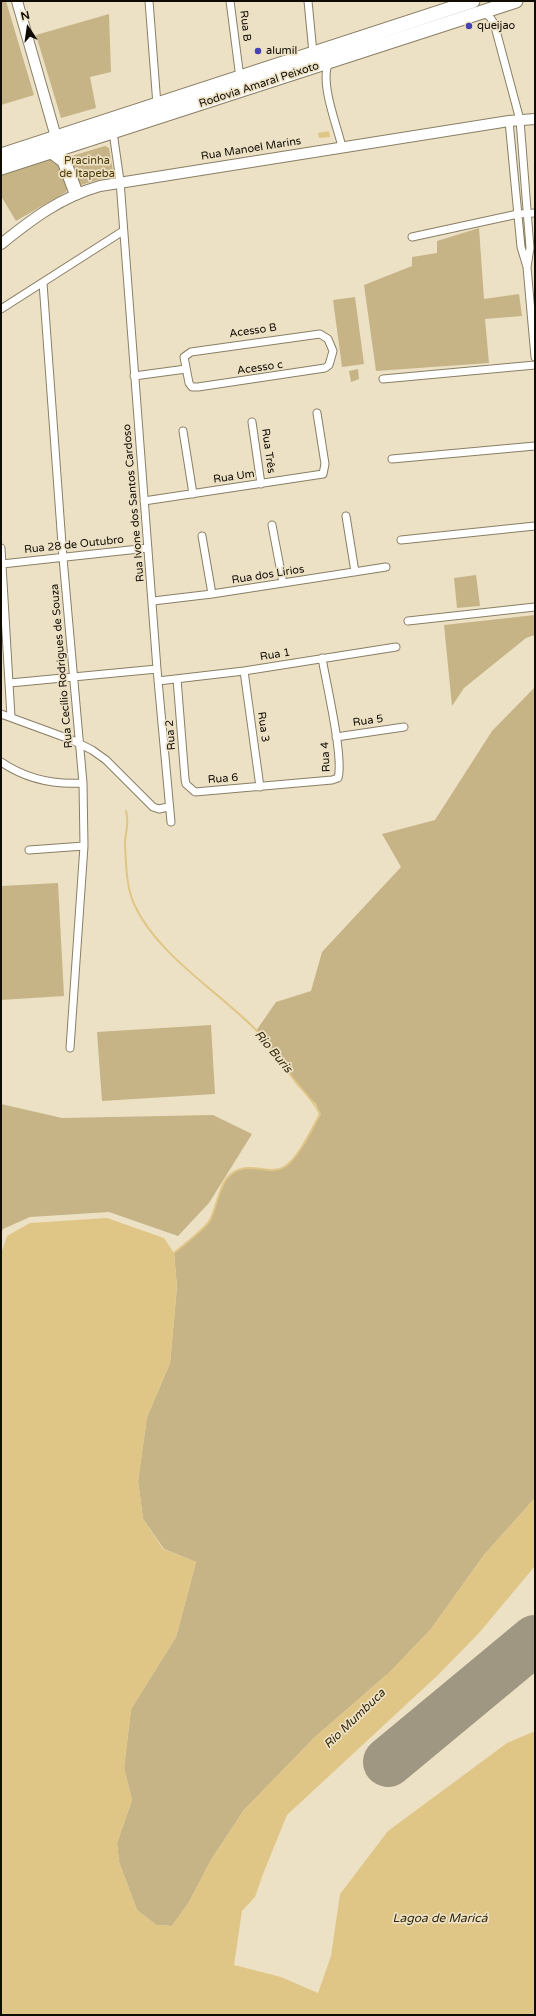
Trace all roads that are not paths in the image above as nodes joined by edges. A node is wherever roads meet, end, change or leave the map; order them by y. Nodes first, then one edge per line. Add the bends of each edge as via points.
1 (17, 1) edge
2 (149, 1) edge
3 (230, 1) edge
4 (308, 1) edge
5 (516, 1) edge
6 (465, 2) edge
7 (481, 13) junction
8 (313, 53) junction
9 (329, 62) junction
10 (310, 68) junction
11 (240, 78) junction
12 (326, 82) junction
13 (156, 105) junction
14 (535, 118) edge
15 (520, 120) junction
16 (509, 121) junction
17 (113, 132) junction
18 (56, 137) junction
19 (342, 147) junction
20 (52, 152) junction
21 (1, 155) edge
22 (1, 168) edge
23 (120, 181) junction
24 (76, 193) junction
25 (531, 213) edge
26 (518, 214) junction
27 (123, 231) junction
28 (412, 237) dead end
29 (1, 244) edge
30 (527, 266) junction
31 (43, 283) junction
32 (1, 309) edge
33 (535, 357) edge
34 (329, 365) joint
35 (535, 365) edge
36 (186, 369) junction
37 (134, 376) junction
38 (383, 380) dead end
39 (317, 413) dead end
40 (252, 422) dead end
41 (183, 431) dead end
42 (535, 446) edge
43 (392, 459) dead end
44 (261, 484) junction
45 (193, 494) junction
46 (144, 501) junction
47 (346, 516) dead end
48 (272, 525) dead end
49 (535, 526) edge
50 (202, 536) dead end
51 (401, 540) dead end
52 (1, 548) edge
53 (148, 548) junction
54 (63, 558) junction
55 (2, 564) junction
56 (386, 567) dead end
57 (355, 572) junction
58 (283, 584) junction
59 (212, 594) junction
60 (152, 601) junction
61 (535, 607) edge
62 (408, 621) dead end
63 (396, 647) dead end
64 (322, 658) junction
65 (157, 670) junction
66 (244, 671) junction
67 (75, 678) junction
68 (178, 679) junction
69 (158, 681) junction
70 (10, 683) junction
71 (1, 714) edge
72 (11, 717) junction
73 (404, 727) dead end
74 (336, 737) junction
75 (80, 743) junction
76 (1, 762) edge
77 (83, 783) junction
78 (260, 787) junction
79 (190, 788) joint
80 (168, 807) junction
81 (170, 822) dead end
82 (84, 846) junction
83 (29, 850) dead end
84 (70, 1048) dead end

1 - 18 main road
2 - 13 street
3 - 11 street, Rua B
4 - 8 street
5 - 7 highway, Rodovia Amaral Peixoto
6 - 8 highway, Rodovia Amaral Peixoto
7 - 9 highway, Rodovia Amaral Peixoto
7 - 15 street via 489,16 494,23
8 - 11 highway, Rodovia Amaral Peixoto
9 - 10 highway, Rodovia Amaral Peixoto
9 - 12 street
10 - 12 street via 319,73
10 - 17 highway, Rodovia Amaral Peixoto
11 - 13 highway, Rodovia Amaral Peixoto
12 - 19 street
13 - 18 highway, Rodovia Amaral Peixoto
14 - 15 main road, Rua Manoel Marins
15 - 16 main road, Rua Manoel Marins
15 - 25 street
16 - 19 main road, Rua Manoel Marins
16 - 26 street
17 - 20 highway, Rodovia Amaral Peixoto
17 - 23 street, Rua Ivone dos Santos Cardoso
18 - 21 highway, Rodovia Amaral Peixoto
19 - 23 main road, Rua Manoel Marins
20 - 22 highway, Rodovia Amaral Peixoto
20 - 24 highway via 64,161
23 - 24 main road, Rua Manoel Marins
23 - 27 street, Rua Ivone dos Santos Cardoso
24 - 29 main road, Rua Manoel Marins via 49,207
25 - 26 street
25 - 30 street
26 - 28 street
26 - 30 street via 521,247
27 - 31 street
27 - 37 street, Rua Ivone dos Santos Cardoso
30 - 33 street
31 - 32 street
31 - 54 street, Rua Cecílio Rodrigues de Souza
34 - 36 street, Acesso c via 317,371 192,387
34 - 36 street, Acesso B via 333,351 324,334 186,354
35 - 38 street
36 - 37 street
37 - 46 street, Rua Ivone dos Santos Cardoso
39 - 44 street, Rua Um via 325,472 320,475
40 - 44 street, Rua Três
41 - 45 street
42 - 43 street
44 - 45 street, Rua Um
45 - 46 street, Rua Um
46 - 53 street, Rua Ivone dos Santos Cardoso
47 - 57 street
48 - 58 street
49 - 51 street
50 - 59 street
52 - 55 street
53 - 54 street, Rua 28 de Outubro
53 - 60 street, Rua Ivone dos Santos Cardoso
54 - 55 street, Rua 28 de Outubro
54 - 67 street, Rua Cecílio Rodrigues de Souza
55 - 70 street
56 - 57 street, Rua dos Lirios
57 - 58 street, Rua dos Lirios
58 - 59 street, Rua dos Lirios
59 - 60 street, Rua dos Lirios
60 - 65 street, Rua Ivone dos Santos Cardoso
61 - 62 street
63 - 64 street, Rua 1
64 - 66 street, Rua 1
64 - 74 street, Rua 4
65 - 67 street
65 - 69 street, Rua Ivone dos Santos Cardoso
66 - 68 street, Rua 1
66 - 78 street, Rua 3
67 - 70 street
67 - 75 street, Rua Cecílio Rodrigues de Souza
68 - 69 street, Rua 1
68 - 79 street, Rua 2 via 185,779
69 - 80 street, Rua Ivone dos Santos Cardoso
70 - 72 street
71 - 72 street
72 - 75 street
73 - 74 street, Rua 5
74 - 78 street, Rua 4 via 339,770 338,778 335,780
75 - 77 street, Rua Cecílio Rodrigues de Souza
75 - 80 street via 106,760 153,807
76 - 77 street via 44,781 63,784
77 - 82 street, Rua Cecílio Rodrigues de Souza
78 - 79 street, Rua 6 via 194,792
80 - 81 street, Rua Ivone dos Santos Cardoso
82 - 83 street
82 - 84 street, Rua Cecílio Rodrigues de Souza

